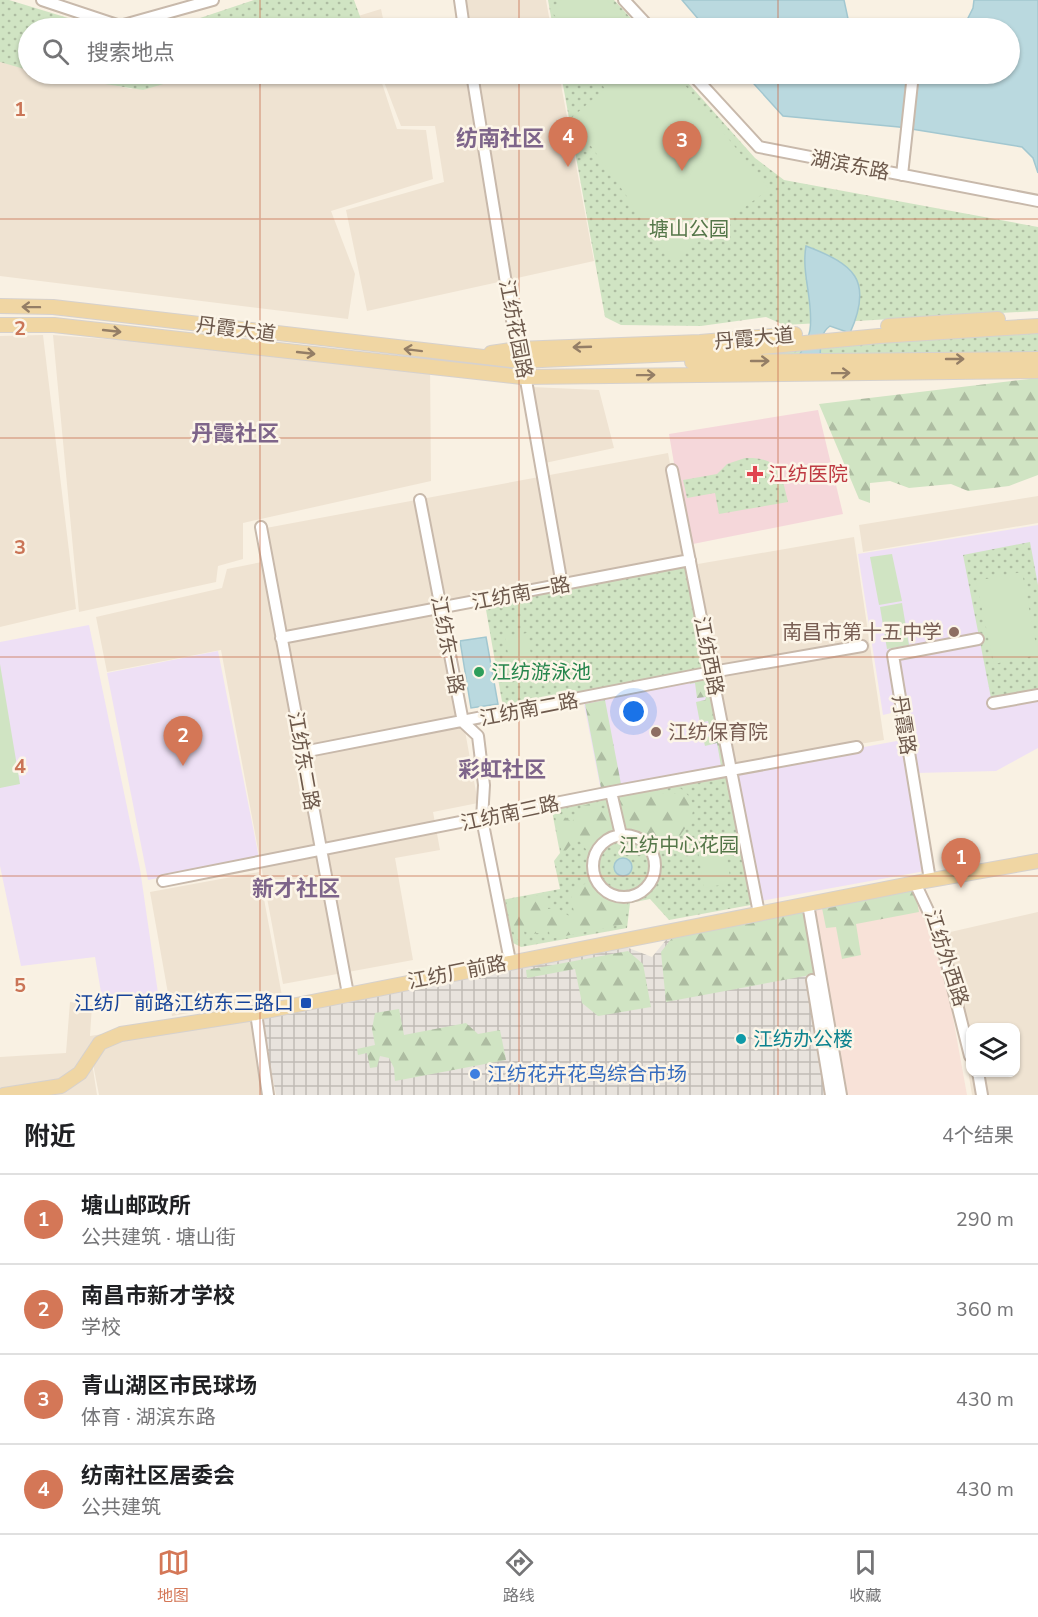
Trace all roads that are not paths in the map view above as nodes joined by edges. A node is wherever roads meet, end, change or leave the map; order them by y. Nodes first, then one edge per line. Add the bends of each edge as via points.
1 (42, 0) edge
2 (213, 0) edge
3 (460, 0) edge
4 (624, 0) edge
5 (96, 18) edge
6 (149, 18) edge
7 (463, 18) edge
8 (641, 18) edge
9 (474, 84) edge
10 (701, 84) edge
11 (912, 84) edge
12 (902, 175) junction
13 (1038, 201) edge
14 (0, 306) edge
15 (1038, 318) edge
16 (0, 325) edge
17 (1038, 326) edge
18 (1038, 359) edge
19 (471, 364) junction
20 (522, 364) junction
21 (1038, 371) edge
22 (672, 470) dead end
23 (420, 500) dead end
24 (261, 527) dead end
25 (690, 560) junction
26 (562, 585) junction
27 (440, 609) junction
28 (282, 638) junction
29 (978, 639) dead end
30 (862, 646) dead end
31 (712, 672) junction
32 (1038, 694) edge
33 (993, 703) dead end
34 (463, 722) junction
35 (857, 747) dead end
36 (303, 752) junction
37 (731, 770) junction
38 (612, 792) junction
39 (482, 819) junction
40 (621, 835) junction
41 (321, 851) junction
42 (1038, 861) edge
43 (163, 881) dead end
44 (922, 881) junction
45 (808, 904) junction
46 (759, 913) junction
47 (510, 961) junction
48 (812, 980) dead end
49 (348, 994) junction
50 (256, 1013) junction
51 (967, 1023) edge
52 (966, 1040) edge
53 (974, 1077) edge
54 (979, 1077) edge
55 (4, 1095) edge
56 (268, 1095) edge
57 (831, 1095) edge
58 (841, 1095) edge
59 (977, 1095) edge
60 (982, 1095) edge

1 - 5 street
2 - 6 street
3 - 7 street
4 - 8 street
9 - 20 street, 江纺花园路
10 - 12 street, 湖滨东路 via 759,147
11 - 12 street
12 - 13 street, 湖滨东路
19 -> 14 main road, 丹霞大道 via 62,308
15 -> 20 main road, 丹霞大道 via 935,322 700,342
16 -> 19 main road, 丹霞大道 via 54,325
17 - 20 main road, 丹霞大道
20 -> 18 main road, 丹霞大道
19 - 20 main road, 丹霞大道
19 - 20 main road, 丹霞大道
20 -> 21 main road, 丹霞大道
20 - 26 street, 江纺花园路
22 - 25 street, 江纺西路
23 - 27 street, 江纺东一路
24 - 28 street, 江纺东二路
25 - 26 street, 江纺南一路
25 - 31 street, 江纺西路
26 - 27 street, 江纺南一路
27 - 28 street, 江纺南一路
27 - 34 street, 江纺东一路
28 - 36 street, 江纺东二路
29 - 44 street, 丹霞路 via 893,655
30 - 31 street, 江纺南二路
31 - 34 street, 江纺南二路
31 - 37 street, 江纺西路
32 - 33 street
34 - 36 street, 江纺南二路
34 - 39 street, 江纺东一路 via 477,736 484,785
35 - 37 street, 江纺南三路
36 - 41 street, 江纺东二路
37 - 38 street, 江纺南三路
37 - 46 street, 江纺西路
38 - 39 street, 江纺南三路
38 - 40 street
39 - 41 street, 江纺南三路
39 - 47 street, 江纺东一路
40 - 40 street via 641,839 654,855 656,865 650,884 634,897 623,898 604,891 597,883 593,863 602,844
41 - 43 street, 江纺南三路
41 - 49 street, 江纺东二路
42 - 44 main road, 江纺厂前路
44 - 45 main road, 江纺厂前路
44 - 51 street, 江纺外西路 via 944,934
44 - 52 street, 江纺外西路
45 - 46 main road, 江纺厂前路
45 - 58 street
46 - 47 main road, 江纺厂前路
47 - 49 main road, 江纺厂前路
48 - 57 street
49 - 50 main road, 江纺厂前路
50 - 55 main road, 江纺厂前路 via 121,1034 100,1043 80,1073 61,1086
50 - 56 street
53 - 59 street
54 - 60 street

